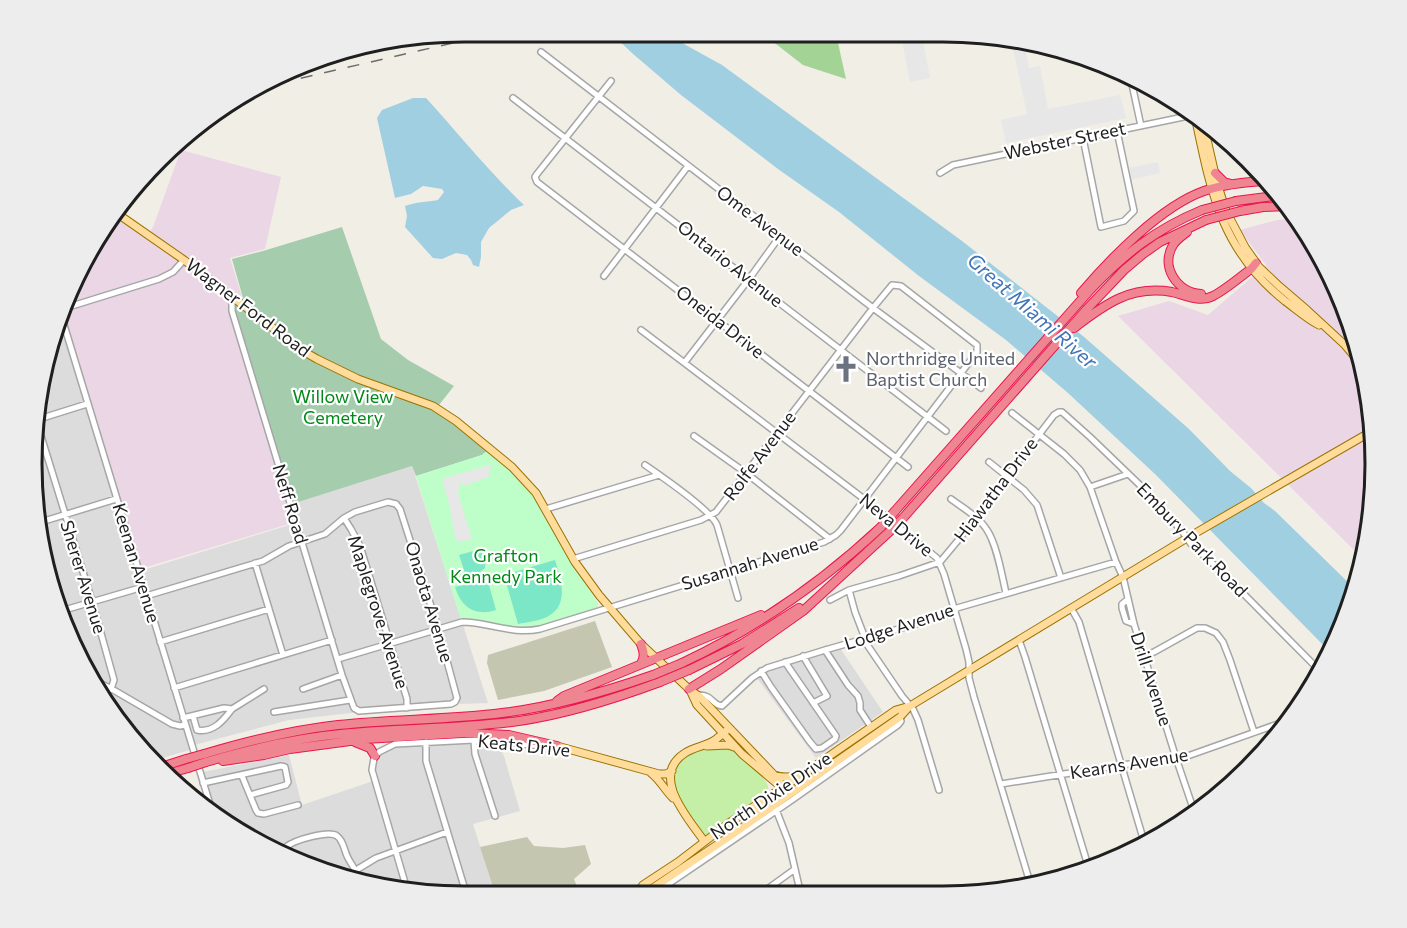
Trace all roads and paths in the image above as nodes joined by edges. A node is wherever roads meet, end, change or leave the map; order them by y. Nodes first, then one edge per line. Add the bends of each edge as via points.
1 (541, 52) dead end
2 (611, 81) dead end
3 (1133, 87) edge
4 (598, 97) junction
5 (513, 98) dead end
6 (1184, 118) edge
7 (1141, 126) junction
8 (1197, 127) edge
9 (1117, 131) junction
10 (1206, 134) edge
11 (566, 138) junction
12 (1083, 138) junction
13 (688, 166) junction
14 (940, 173) dead end
15 (1215, 173) junction
16 (1256, 182) edge
17 (1232, 184) junction
18 (1215, 188) junction
19 (1269, 197) edge
20 (1278, 206) edge
21 (656, 207) junction
22 (122, 217) edge
23 (1197, 224) junction
24 (780, 236) junction
25 (624, 248) junction
26 (184, 260) junction
27 (1252, 266) junction
28 (604, 276) dead end
29 (749, 279) junction
30 (232, 297) junction
31 (1077, 302) junction
32 (73, 306) edge
33 (873, 308) junction
34 (1090, 311) junction
35 (717, 320) junction
36 (64, 328) edge
37 (641, 330) dead end
38 (978, 347) joint
39 (841, 349) junction
40 (1350, 351) edge
41 (685, 362) junction
42 (961, 373) junction
43 (981, 387) dead end
44 (809, 391) junction
45 (87, 404) junction
46 (1059, 412) joint
47 (1012, 413) dead end
48 (45, 417) edge
49 (928, 417) junction
50 (946, 431) dead end
51 (777, 433) junction
52 (1039, 434) junction
53 (694, 436) dead end
54 (1364, 436) edge
55 (43, 442) edge
56 (896, 458) junction
57 (989, 462) dead end
58 (645, 465) dead end
59 (908, 467) dead end
60 (746, 473) junction
61 (1128, 474) junction
62 (659, 475) junction
63 (1007, 477) junction
64 (1090, 487) junction
65 (399, 497) dead end
66 (116, 499) junction
67 (864, 499) junction
68 (951, 499) dead end
69 (396, 504) junction
70 (546, 509) junction
71 (65, 515) junction
72 (711, 515) junction
73 (344, 518) junction
74 (976, 518) junction
75 (46, 520) edge
76 (1187, 538) junction
77 (830, 539) junction
78 (302, 542) junction
79 (573, 559) junction
80 (940, 562) junction
81 (1116, 562) junction
82 (255, 563) junction
83 (730, 570) junction
84 (841, 576) junction
85 (1122, 577) junction
86 (1061, 578) junction
87 (143, 587) junction
88 (849, 590) junction
89 (1006, 594) junction
90 (146, 596) junction
91 (738, 598) dead end
92 (830, 600) dead end
93 (92, 602) junction
94 (610, 608) junction
95 (1071, 608) junction
96 (68, 609) edge
97 (269, 609) junction
98 (955, 611) junction
99 (772, 613) junction
100 (438, 628) junction
101 (865, 638) junction
102 (332, 640) junction
103 (1018, 640) junction
104 (160, 642) junction
105 (390, 643) junction
106 (641, 644) junction
107 (825, 650) junction
108 (283, 655) junction
109 (804, 656) junction
110 (1144, 656) junction
111 (657, 658) junction
112 (338, 659) junction
113 (784, 662) junction
114 (641, 664) junction
115 (1314, 665) edge
116 (968, 670) junction
117 (761, 671) junction
118 (342, 675) junction
119 (106, 686) edge
120 (110, 688) junction
121 (174, 688) junction
122 (264, 689) dead end
123 (303, 689) dead end
124 (689, 689) junction
125 (697, 695) junction
126 (350, 700) junction
127 (705, 702) junction
128 (813, 703) junction
129 (550, 705) junction
130 (910, 706) junction
131 (407, 708) junction
132 (232, 710) junction
133 (274, 712) dead end
134 (193, 716) junction
135 (183, 718) junction
136 (185, 725) junction
137 (1275, 725) edge
138 (871, 728) junction
139 (722, 729) junction
140 (1254, 732) junction
141 (876, 737) junction
142 (474, 740) junction
143 (351, 741) junction
144 (426, 742) junction
145 (557, 746) junction
146 (701, 746) junction
147 (737, 748) junction
148 (375, 756) junction
149 (755, 756) junction
150 (205, 758) junction
151 (1176, 758) junction
152 (187, 763) junction
153 (1121, 765) junction
154 (170, 766) edge
155 (829, 767) junction
156 (174, 770) edge
157 (649, 771) junction
158 (672, 771) junction
159 (806, 772) junction
160 (764, 773) junction
161 (774, 775) junction
162 (1061, 775) junction
163 (242, 776) junction
164 (203, 783) junction
165 (1001, 784) junction
166 (782, 788) junction
167 (939, 790) dead end
168 (250, 795) junction
169 (766, 798) junction
170 (208, 800) edge
171 (677, 802) junction
172 (298, 805) dead end
173 (1192, 805) edge
174 (775, 808) junction
175 (495, 816) dead end
176 (739, 816) junction
177 (739, 830) junction
178 (447, 832) junction
179 (1142, 835) edge
180 (704, 841) junction
181 (722, 845) junction
182 (286, 846) edge
183 (396, 852) junction
184 (1087, 861) edge
185 (795, 869) junction
186 (355, 870) joint
187 (661, 874) junction
188 (1028, 877) edge
189 (405, 881) edge
190 (464, 886) edge
191 (642, 886) edge
192 (654, 886) edge
193 (657, 886) edge
194 (771, 886) edge
195 (799, 886) edge

1 - 4 street, Ome Avenue
2 - 4 street
3 - 7 street
4 - 11 street
4 - 13 street, Ome Avenue
5 - 11 street, Ontario Avenue
6 - 7 street, Webster Street
7 - 9 street, Webster Street
8 - 18 main road
9 - 12 street, Webster Street
9 - 12 street via 1134,211 1124,221 1101,227
10 - 15 main road
11 - 21 street, Ontario Avenue
11 - 25 street, Oneida Drive via 535,177
12 - 14 street, Webster Street via 953,165
13 - 21 street
13 - 24 street, Ome Avenue
15 - 17 highway
15 - 18 main road
16 - 17 highway
17 - 18 highway
18 - 27 main road via 1225,227
18 - 31 highway via 1160,217 1113,258
19 - 31 highway, bridge via 1202,210 1166,227 1115,265
20 - 23 highway, bridge via 1240,211
21 - 25 street
21 - 29 street, Ontario Avenue
22 - 26 main road, Wagner Ford Road
23 - 27 highway via 1180,237 1170,253 1172,276 1187,291 1198,294 1218,289
23 - 34 highway via 1143,254 1124,270
24 - 29 street
24 - 33 street, Ome Avenue
25 - 28 street
25 - 35 street, Oneida Drive
26 - 30 main road, Wagner Ford Road
26 - 32 street via 159,279
27 - 34 highway via 1213,296 1143,291
27 - 40 main road via 1307,309
29 - 35 street
29 - 39 street, Ontario Avenue
30 - 70 main road, Wagner Ford Road via 317,359 443,412 512,467
30 - 78 street, Neff Road via 231,311
31 - 99 highway, bridge via 881,527 816,583
33 - 38 street, Rolfe Avenue via 897,284
33 - 39 street, Rolfe Avenue
33 - 42 street, Ome Avenue
34 - 84 highway, bridge via 1061,338 903,518
35 - 41 street
35 - 44 street, Oneida Drive
36 - 45 street, Keenan Avenue
37 - 41 street, Neva Drive
38 - 42 street, Susannah Avenue
39 - 44 street, Rolfe Avenue
39 - 49 street, Ontario Avenue
41 - 51 street, Neva Drive
42 - 43 street, Ome Avenue
42 - 49 street, Susannah Avenue
44 - 51 street, Rolfe Avenue
44 - 56 street, Oneida Drive
45 - 48 street
45 - 66 street, Keenan Avenue
46 - 52 street, Hiawatha Drive
46 - 61 street, Embury Park Road
47 - 52 street
49 - 50 street, Ontario Avenue
49 - 56 street, Susannah Avenue
51 - 60 street, Rolfe Avenue
51 - 67 street, Neva Drive
52 - 63 street, Hiawatha Drive
52 - 64 street via 1069,458
53 - 60 street
54 - 76 main road, North Dixie Drive
55 - 71 street, Sherer Avenue
56 - 59 street, Oneida Drive
56 - 67 street, Susannah Avenue
57 - 63 street
58 - 62 street
60 - 72 street, Rolfe Avenue
60 - 77 street
61 - 64 street
61 - 76 street, Embury Park Road
62 - 70 street
62 - 72 street
63 - 74 street, Hiawatha Drive
63 - 86 street via 1037,506
64 - 81 street
65 - 69 street
66 - 71 street
66 - 87 street, Keenan Avenue
67 - 77 street, Susannah Avenue
67 - 80 street, Neva Drive
68 - 74 street
69 - 73 street via 388,502
69 - 100 street, Onaota Avenue
70 - 79 main road, Wagner Ford Road
71 - 75 street
71 - 93 street, Sherer Avenue
72 - 79 street, Rolfe Avenue
72 - 83 street
73 - 78 street via 325,534
73 - 105 street, Maplegrove Avenue via 360,546
74 - 80 street, Hiawatha Drive
74 - 89 street via 990,536
76 - 85 main road, North Dixie Drive
76 - 115 street, Embury Park Road
77 - 83 street, Susannah Avenue
78 - 82 street
78 - 102 street, Neff Road
79 - 94 main road, Wagner Ford Road
80 - 88 street
80 - 98 street, Neva Drive
81 - 85 street
81 - 86 street, Lodge Avenue
82 - 90 street
82 - 97 street
83 - 91 street
83 - 94 street, Susannah Avenue
84 - 124 highway via 803,611
84 - 150 highway, bridge via 796,610 734,648 617,698 541,717 464,727 316,737
85 - 95 main road, North Dixie Drive
85 - 110 street, Drill Avenue via 1127,600 1122,604 1123,614 1126,621 1134,624
86 - 89 street, Lodge Avenue
87 - 90 street, Keenan Avenue
87 - 93 street
88 - 92 street
88 - 101 street
89 - 98 street, Lodge Avenue
90 - 104 street, Keenan Avenue
93 - 96 street
93 - 120 street, Sherer Avenue via 114,680
94 - 100 street, Susannah Avenue via 533,631 517,632 470,622
94 - 106 main road, Wagner Ford Road
95 - 103 main road, North Dixie Drive
95 - 153 street via 1079,622
97 - 104 street
97 - 108 street
98 - 101 street, Lodge Avenue
98 - 116 street, Neva Drive
99 - 111 highway
99 - 129 highway, bridge via 682,663 598,693
100 - 105 street, Susannah Avenue
100 - 131 street, Onaota Avenue via 457,695 455,702
101 - 107 street, Lodge Avenue
101 - 130 street
102 - 108 street
102 - 112 street, Neff Road
103 - 116 main road, North Dixie Drive
103 - 162 street
104 - 121 street, Keenan Avenue
105 - 112 street, Susannah Avenue
105 - 131 street, Maplegrove Avenue
106 - 111 main road, Wagner Ford Road
106 - 114 highway
107 - 109 street, Lodge Avenue
107 - 138 street via 858,696 860,710
108 - 121 street
109 - 113 street, Lodge Avenue
109 - 128 street via 827,696
110 - 140 street via 1197,628 1216,633 1230,660
110 - 151 street, Drill Avenue
111 - 114 highway
111 - 124 main road, Wagner Ford Road
112 - 118 street, Neff Road
113 - 117 street, Lodge Avenue
113 - 128 street
114 - 129 highway
116 - 130 main road, North Dixie Drive
116 - 165 street, Neva Drive
117 - 125 street, Lodge Avenue via 722,706 707,696
117 - 128 street via 816,749 836,737
118 - 123 street
118 - 126 street, Neff Road
119 - 120 street
120 - 136 street via 172,724
121 - 135 street, Keenan Avenue
122 - 132 street
124 - 125 main road, Wagner Ford Road
124 - 139 main road, Wagner Ford Road via 697,705
125 - 127 main road, Wagner Ford Road
126 - 131 street, Neff Road via 359,711
126 - 133 street
127 - 139 main road
127 - 149 main road, Wagner Ford Road
129 - 150 highway via 501,714 338,725 268,736
130 - 138 main road, North Dixie Drive via 896,710
130 - 141 main road, North Dixie Drive
130 - 167 street
132 - 134 street via 224,708
132 - 134 street via 222,723 202,731 197,730
134 - 135 street
135 - 136 street, Keenan Avenue
136 - 164 street, Keenan Avenue
137 - 140 street, Kearns Avenue
138 - 159 main road, North Dixie Drive
139 - 146 main road
139 - 147 main road, Wagner Ford Road
139 - 149 main road
140 - 151 street, Kearns Avenue
141 - 155 main road, North Dixie Drive
141 - 174 street
142 - 144 street, Keats Drive
142 - 145 street, Keats Drive
142 - 175 street
143 - 145 highway via 465,733 509,735
143 - 148 highway via 370,748
143 - 150 highway via 227,761
144 - 148 street, Keats Drive via 395,744
144 - 178 street via 426,760
145 - 157 main road, Keats Drive
146 - 147 main road
146 - 158 main road via 680,756
147 - 160 main road, Wagner Ford Road
148 - 183 street via 372,770
149 - 161 main road, Wagner Ford Road
150 - 152 highway, bridge
151 - 153 street, Kearns Avenue
151 - 173 street, Drill Avenue
152 - 154 highway
152 - 156 highway
153 - 162 street, Kearns Avenue
153 - 179 street
155 - 166 main road via 792,788
155 - 174 main road, North Dixie Drive
157 - 158 main road, Keats Drive
157 - 171 main road
158 - 171 main road via 671,786
159 - 161 main road via 791,777
159 - 166 main road, North Dixie Drive
160 - 166 main road, Wagner Ford Road
160 - 169 main road via 770,784
161 - 166 main road, Wagner Ford Road
162 - 165 street, Kearns Avenue
162 - 184 street
163 - 164 street
163 - 168 street
163 - 168 street via 281,766 285,769 286,785
164 - 170 street, Keenan Avenue
165 - 188 street, Neva Drive
166 - 169 main road, North Dixie Drive
166 - 177 main road via 780,795 754,813
168 - 172 street via 260,814
169 - 176 main road, North Dixie Drive
171 - 180 main road
174 - 177 main road, North Dixie Drive
174 - 181 street
174 - 185 street
176 - 180 main road, North Dixie Drive
176 - 181 main road via 721,832
177 - 181 main road, North Dixie Drive
178 - 183 street
178 - 190 street
180 - 187 main road, North Dixie Drive
181 - 193 main road, North Dixie Drive
182 - 186 street via 332,834 342,841
183 - 186 street
183 - 189 street
185 - 194 street
185 - 195 street
187 - 191 main road, North Dixie Drive
187 - 192 main road

